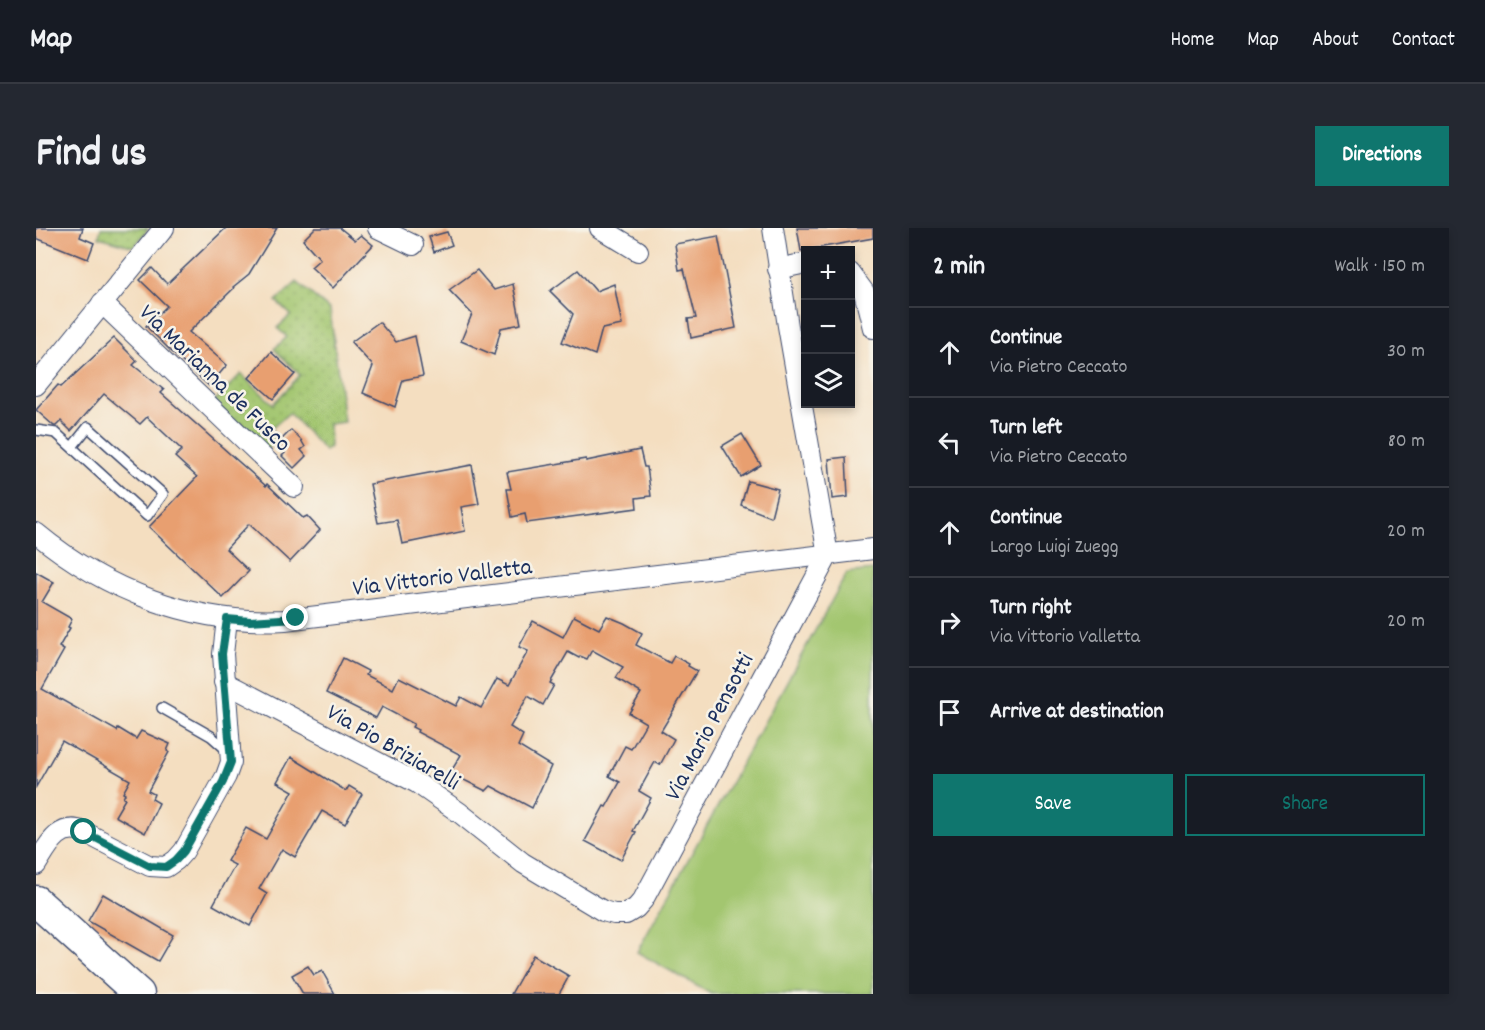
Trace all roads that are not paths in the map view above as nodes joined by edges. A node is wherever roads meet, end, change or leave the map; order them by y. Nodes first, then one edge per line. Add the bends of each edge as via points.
1 (164, 228) edge
2 (378, 228) edge
3 (600, 228) edge
4 (773, 228) edge
5 (413, 245) dead end
6 (638, 251) dead end
7 (801, 264) edge
8 (778, 269) junction
9 (855, 280) edge
10 (102, 303) junction
11 (873, 328) edge
12 (36, 385) edge
13 (36, 430) edge
14 (72, 447) junction
15 (294, 487) dead end
16 (36, 533) edge
17 (873, 549) edge
18 (828, 555) junction
19 (227, 619) junction
20 (224, 682) junction
21 (162, 708) dead end
22 (231, 753) junction
23 (36, 865) edge
24 (36, 901) edge
25 (626, 914) joint
26 (139, 994) edge

1 - 10 street
2 - 5 street
3 - 6 street
4 - 8 street
7 - 8 street
8 - 18 street
9 - 11 street via 864,292
10 - 12 street
10 - 15 street, Via Marianna de Fusco
13 - 14 lane via 56,433
14 - 14 lane via 147,516 163,494 88,427
16 - 19 street, Via Vittorio Valletta via 74,562 129,591 184,610
17 - 18 street, Via Vittorio Valletta
18 - 19 street, Via Vittorio Valletta via 285,620
18 - 25 street, Via Mario Pensotti via 643,900
19 - 20 street via 222,654
20 - 22 street
20 - 25 street, Via Pio Briziarelli via 417,783 523,863 608,913
21 - 22 lane via 211,736
22 - 23 street via 223,782 184,851 171,864 150,866 72,829 55,837
24 - 26 main road

